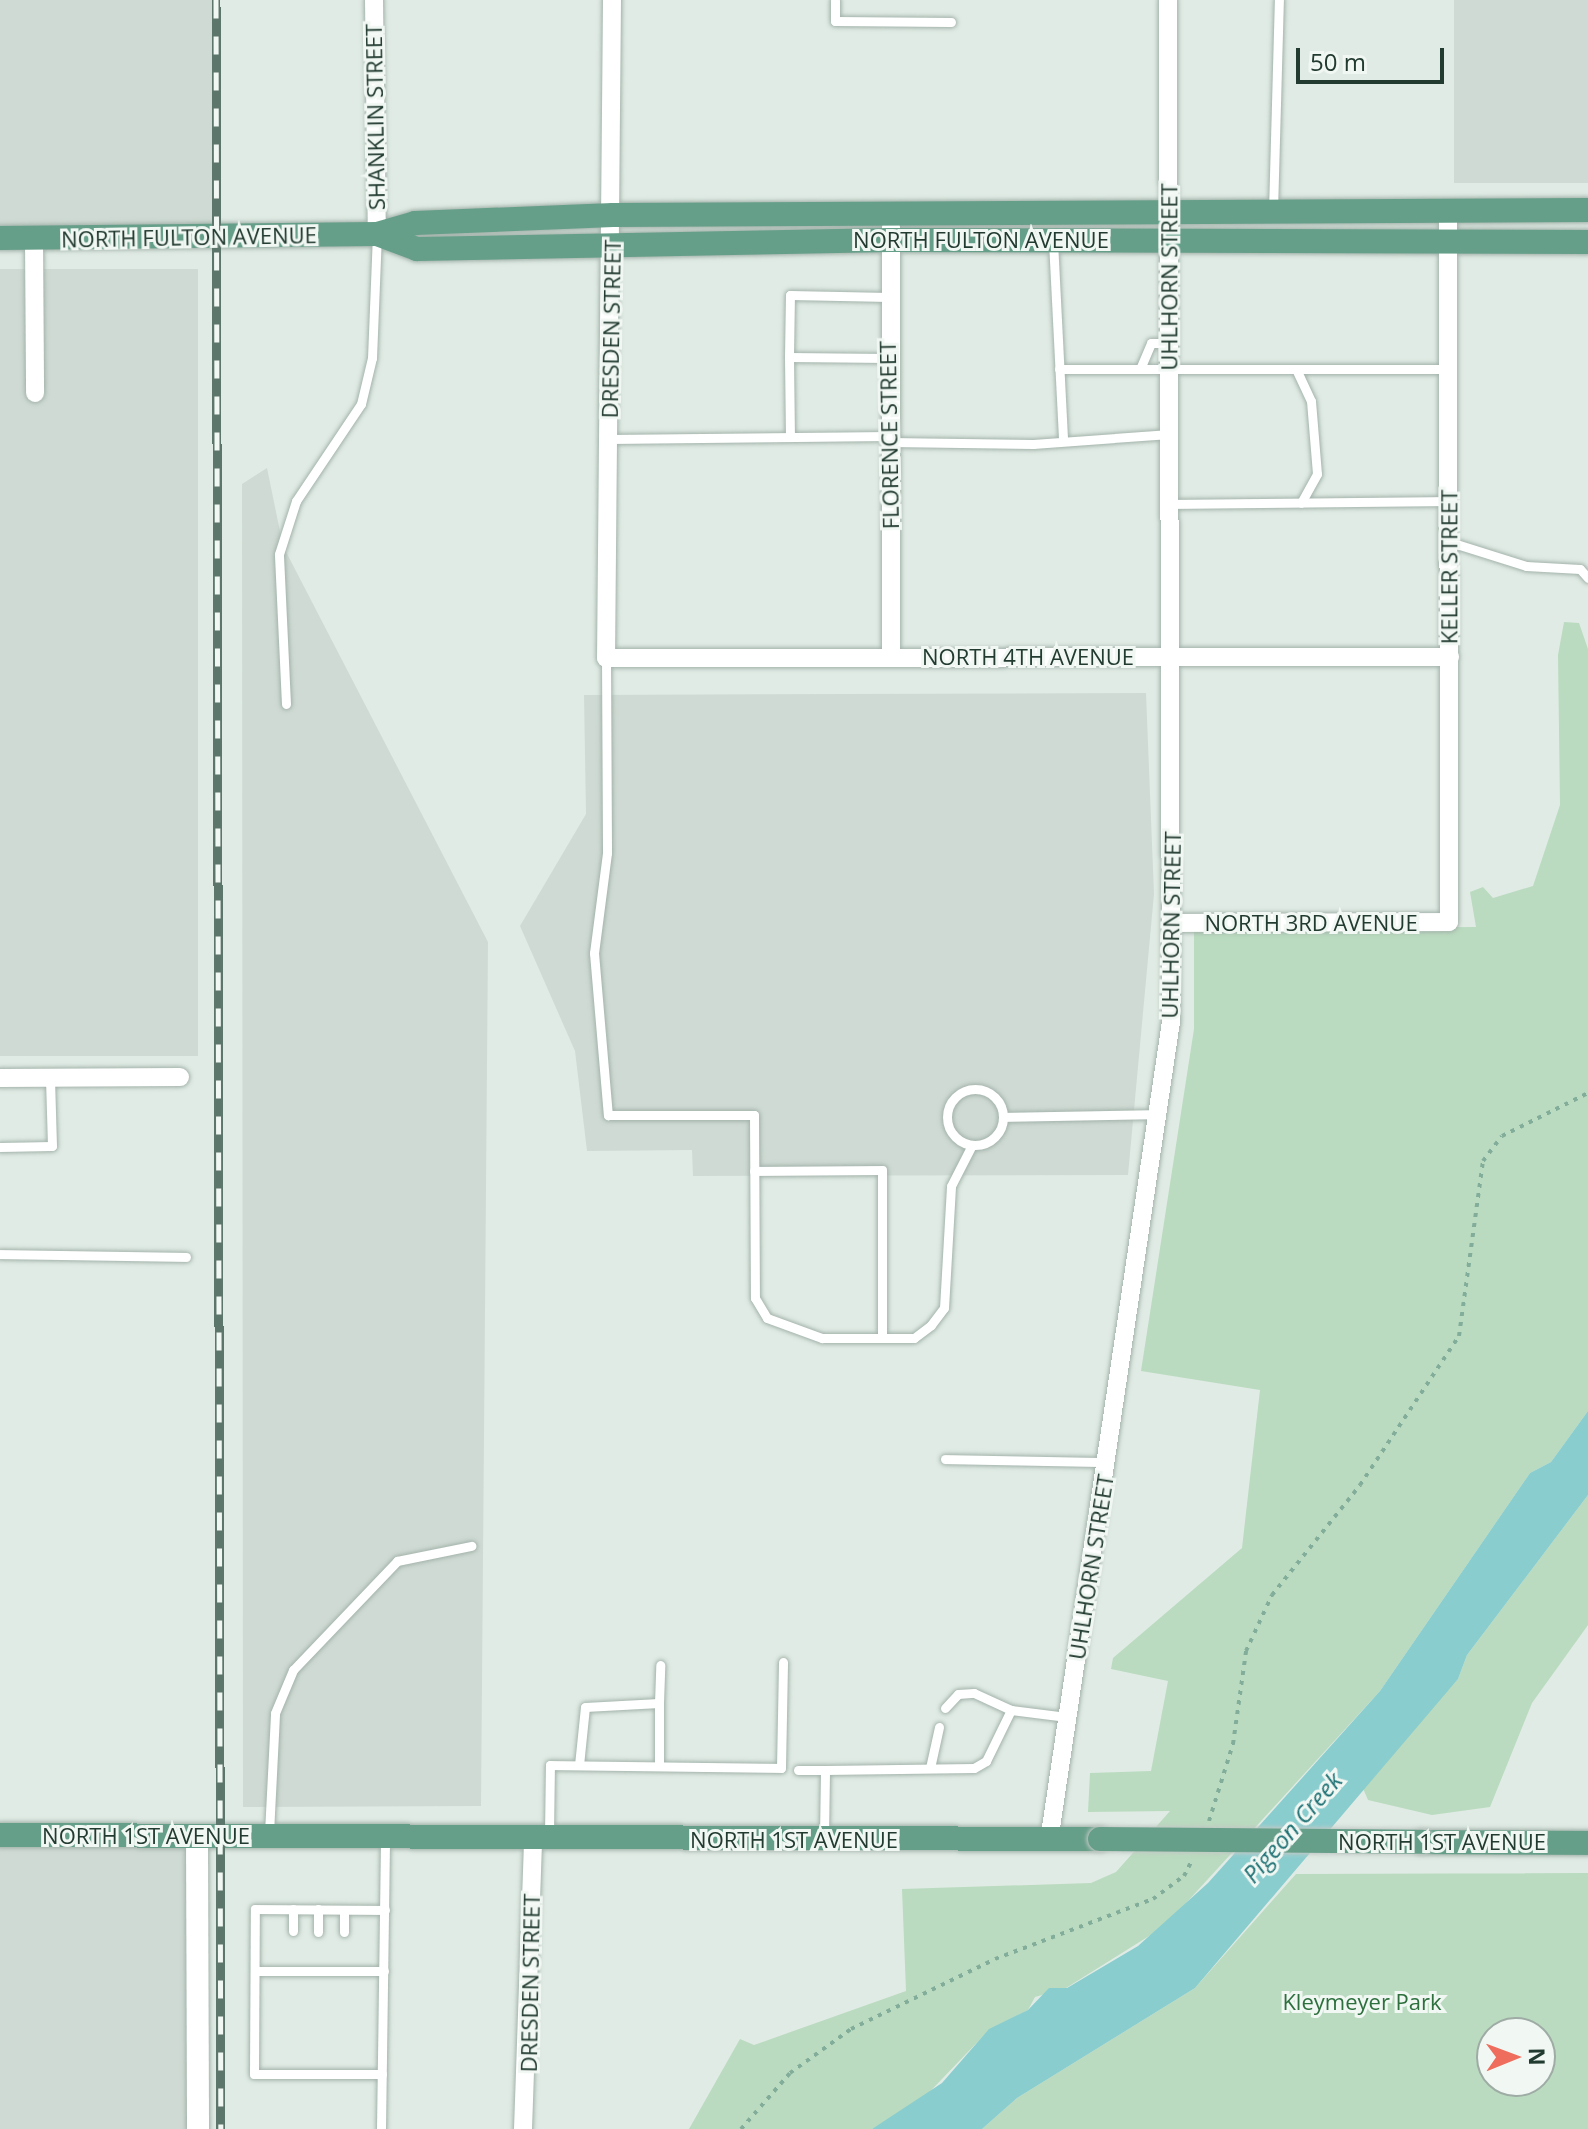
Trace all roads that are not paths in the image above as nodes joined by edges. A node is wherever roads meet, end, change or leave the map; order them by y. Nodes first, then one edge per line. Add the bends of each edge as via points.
1 (374, 0) edge
2 (612, 0) edge
3 (835, 0) edge
4 (1168, 0) edge
5 (1279, 0) edge
6 (951, 22) dead end
7 (1588, 210) edge
8 (1273, 211) junction
9 (1448, 211) junction
10 (1168, 212) junction
11 (891, 213) junction
12 (613, 215) junction
13 (377, 234) junction
14 (0, 238) edge
15 (34, 238) junction
16 (1169, 239) junction
17 (890, 240) junction
18 (1053, 241) junction
19 (612, 242) junction
20 (1448, 242) junction
21 (1588, 242) edge
22 (889, 297) junction
23 (1170, 343) junction
24 (789, 357) junction
25 (888, 358) junction
26 (1059, 369) junction
27 (1140, 369) junction
28 (1169, 369) junction
29 (1296, 369) junction
30 (1448, 369) junction
31 (35, 393) dead end
32 (1170, 434) junction
33 (790, 437) junction
34 (1063, 438) junction
35 (609, 439) junction
36 (889, 439) junction
37 (1449, 501) junction
38 (1301, 503) junction
39 (1171, 504) junction
40 (1450, 542) junction
41 (1588, 578) edge
42 (891, 656) junction
43 (1172, 657) junction
44 (1450, 657) junction
45 (606, 658) junction
46 (286, 704) dead end
47 (1449, 922) joint
48 (1173, 923) junction
49 (50, 1077) junction
50 (180, 1077) dead end
51 (0, 1078) edge
52 (1159, 1114) junction
53 (1003, 1117) junction
54 (972, 1145) junction
55 (0, 1147) edge
56 (754, 1171) junction
57 (0, 1254) edge
58 (186, 1257) dead end
59 (882, 1338) junction
60 (945, 1459) dead end
61 (1108, 1462) junction
62 (471, 1546) dead end
63 (783, 1662) dead end
64 (660, 1665) dead end
65 (659, 1703) junction
66 (945, 1708) dead end
67 (1011, 1710) junction
68 (1067, 1717) junction
69 (939, 1727) dead end
70 (579, 1765) junction
71 (659, 1766) junction
72 (930, 1768) junction
73 (798, 1770) dead end
74 (825, 1770) junction
75 (0, 1835) edge
76 (197, 1837) junction
77 (269, 1837) junction
78 (385, 1837) junction
79 (541, 1838) junction
80 (824, 1840) junction
81 (1049, 1841) junction
82 (1588, 1843) edge
83 (293, 1909) junction
84 (318, 1909) junction
85 (344, 1910) junction
86 (385, 1910) junction
87 (293, 1931) dead end
88 (318, 1932) dead end
89 (344, 1932) dead end
90 (255, 1971) junction
91 (384, 1971) junction
92 (382, 2074) junction
93 (198, 2129) edge
94 (381, 2129) edge
95 (523, 2129) edge

1 - 13 street, SHANKLIN STREET
2 - 12 street, DRESDEN STREET
3 - 6 lane via 835,21
4 - 10 street, UHLHORN STREET
5 - 8 lane
7 - 9 main road, NORTH FULTON AVENUE
8 - 9 main road, NORTH FULTON AVENUE
8 - 10 main road, NORTH FULTON AVENUE
9 - 20 street, KELLER STREET
10 - 11 main road, NORTH FULTON AVENUE
10 - 16 street, UHLHORN STREET
11 - 12 main road, NORTH FULTON AVENUE
11 - 17 street, FLORENCE STREET
12 - 13 main road, NORTH FULTON AVENUE via 415,223
12 - 19 street, DRESDEN STREET
13 - 15 main road, NORTH FULTON AVENUE
13 - 19 main road, NORTH FULTON AVENUE via 417,249
13 - 46 lane via 372,358 361,404 296,501 279,554
14 - 15 main road, NORTH FULTON AVENUE
15 - 31 street
16 - 18 main road, NORTH FULTON AVENUE
16 - 20 main road, NORTH FULTON AVENUE
16 - 23 street, UHLHORN STREET
17 - 18 main road, NORTH FULTON AVENUE
17 - 19 main road, NORTH FULTON AVENUE
17 - 22 street, FLORENCE STREET
18 - 26 lane
19 - 35 street, DRESDEN STREET
20 - 21 main road, NORTH FULTON AVENUE
20 - 30 street, KELLER STREET
22 - 24 lane via 790,295
22 - 25 street, FLORENCE STREET
23 - 27 lane via 1151,343
23 - 28 street, UHLHORN STREET
24 - 25 lane
24 - 33 lane
25 - 36 street, FLORENCE STREET
26 - 27 lane
26 - 34 lane
27 - 28 lane
28 - 29 lane
28 - 32 street, UHLHORN STREET
29 - 30 lane
29 - 38 lane via 1311,401 1316,459 1314,484
30 - 37 street, KELLER STREET
32 - 34 lane
32 - 39 street, UHLHORN STREET
33 - 35 lane
33 - 36 lane
34 - 36 lane
35 - 45 street, DRESDEN STREET
36 - 42 street, FLORENCE STREET
37 - 38 lane
37 - 40 street, KELLER STREET
38 - 39 lane
39 - 43 street, UHLHORN STREET
40 - 41 lane via 1526,566 1580,569
40 - 44 street, KELLER STREET
42 - 43 street, NORTH 4TH AVENUE
42 - 45 street, NORTH 4TH AVENUE
43 - 44 street, NORTH 4TH AVENUE
43 - 48 street, UHLHORN STREET
44 - 47 street, KELLER STREET
45 - 56 lane via 607,853 594,953 608,1115 754,1115
47 - 48 street, NORTH 3RD AVENUE
48 - 52 street, UHLHORN STREET
49 - 50 street
49 - 51 street
49 - 55 lane via 52,1146
52 - 53 lane
52 - 61 street, UHLHORN STREET
53 - 54 lane via 995,1138
53 - 54 lane via 993,1095 959,1094 948,1126
54 - 59 lane via 951,1186 944,1308 914,1338
56 - 59 lane via 755,1298 767,1318 822,1338
56 - 59 lane via 882,1170
57 - 58 lane
60 - 61 lane
61 - 68 street, UHLHORN STREET
62 - 77 lane via 397,1561 293,1670 275,1713
63 - 71 lane via 781,1768
64 - 65 lane
65 - 70 lane via 585,1707
65 - 71 lane
66 - 67 lane via 958,1694 974,1693
67 - 68 lane
67 - 72 lane via 986,1761
68 - 81 street, UHLHORN STREET
69 - 72 lane
70 - 71 lane
70 - 79 lane via 550,1765
72 - 74 lane
73 - 74 lane
74 - 80 lane
75 - 76 main road, NORTH 1ST AVENUE
76 - 77 main road, NORTH 1ST AVENUE
76 - 93 street
77 - 78 main road, NORTH 1ST AVENUE
78 - 79 main road, NORTH 1ST AVENUE
78 - 86 lane
79 - 80 main road, NORTH 1ST AVENUE
79 - 95 street, DRESDEN STREET
80 - 81 main road, NORTH 1ST AVENUE
81 - 82 main road, NORTH 1ST AVENUE, bridge
83 - 84 lane
83 - 87 lane
83 - 90 lane via 255,1909
84 - 85 lane
84 - 88 lane
85 - 86 lane
85 - 89 lane
86 - 91 lane
90 - 91 lane
90 - 92 lane via 254,2074
91 - 92 lane
92 - 94 lane

